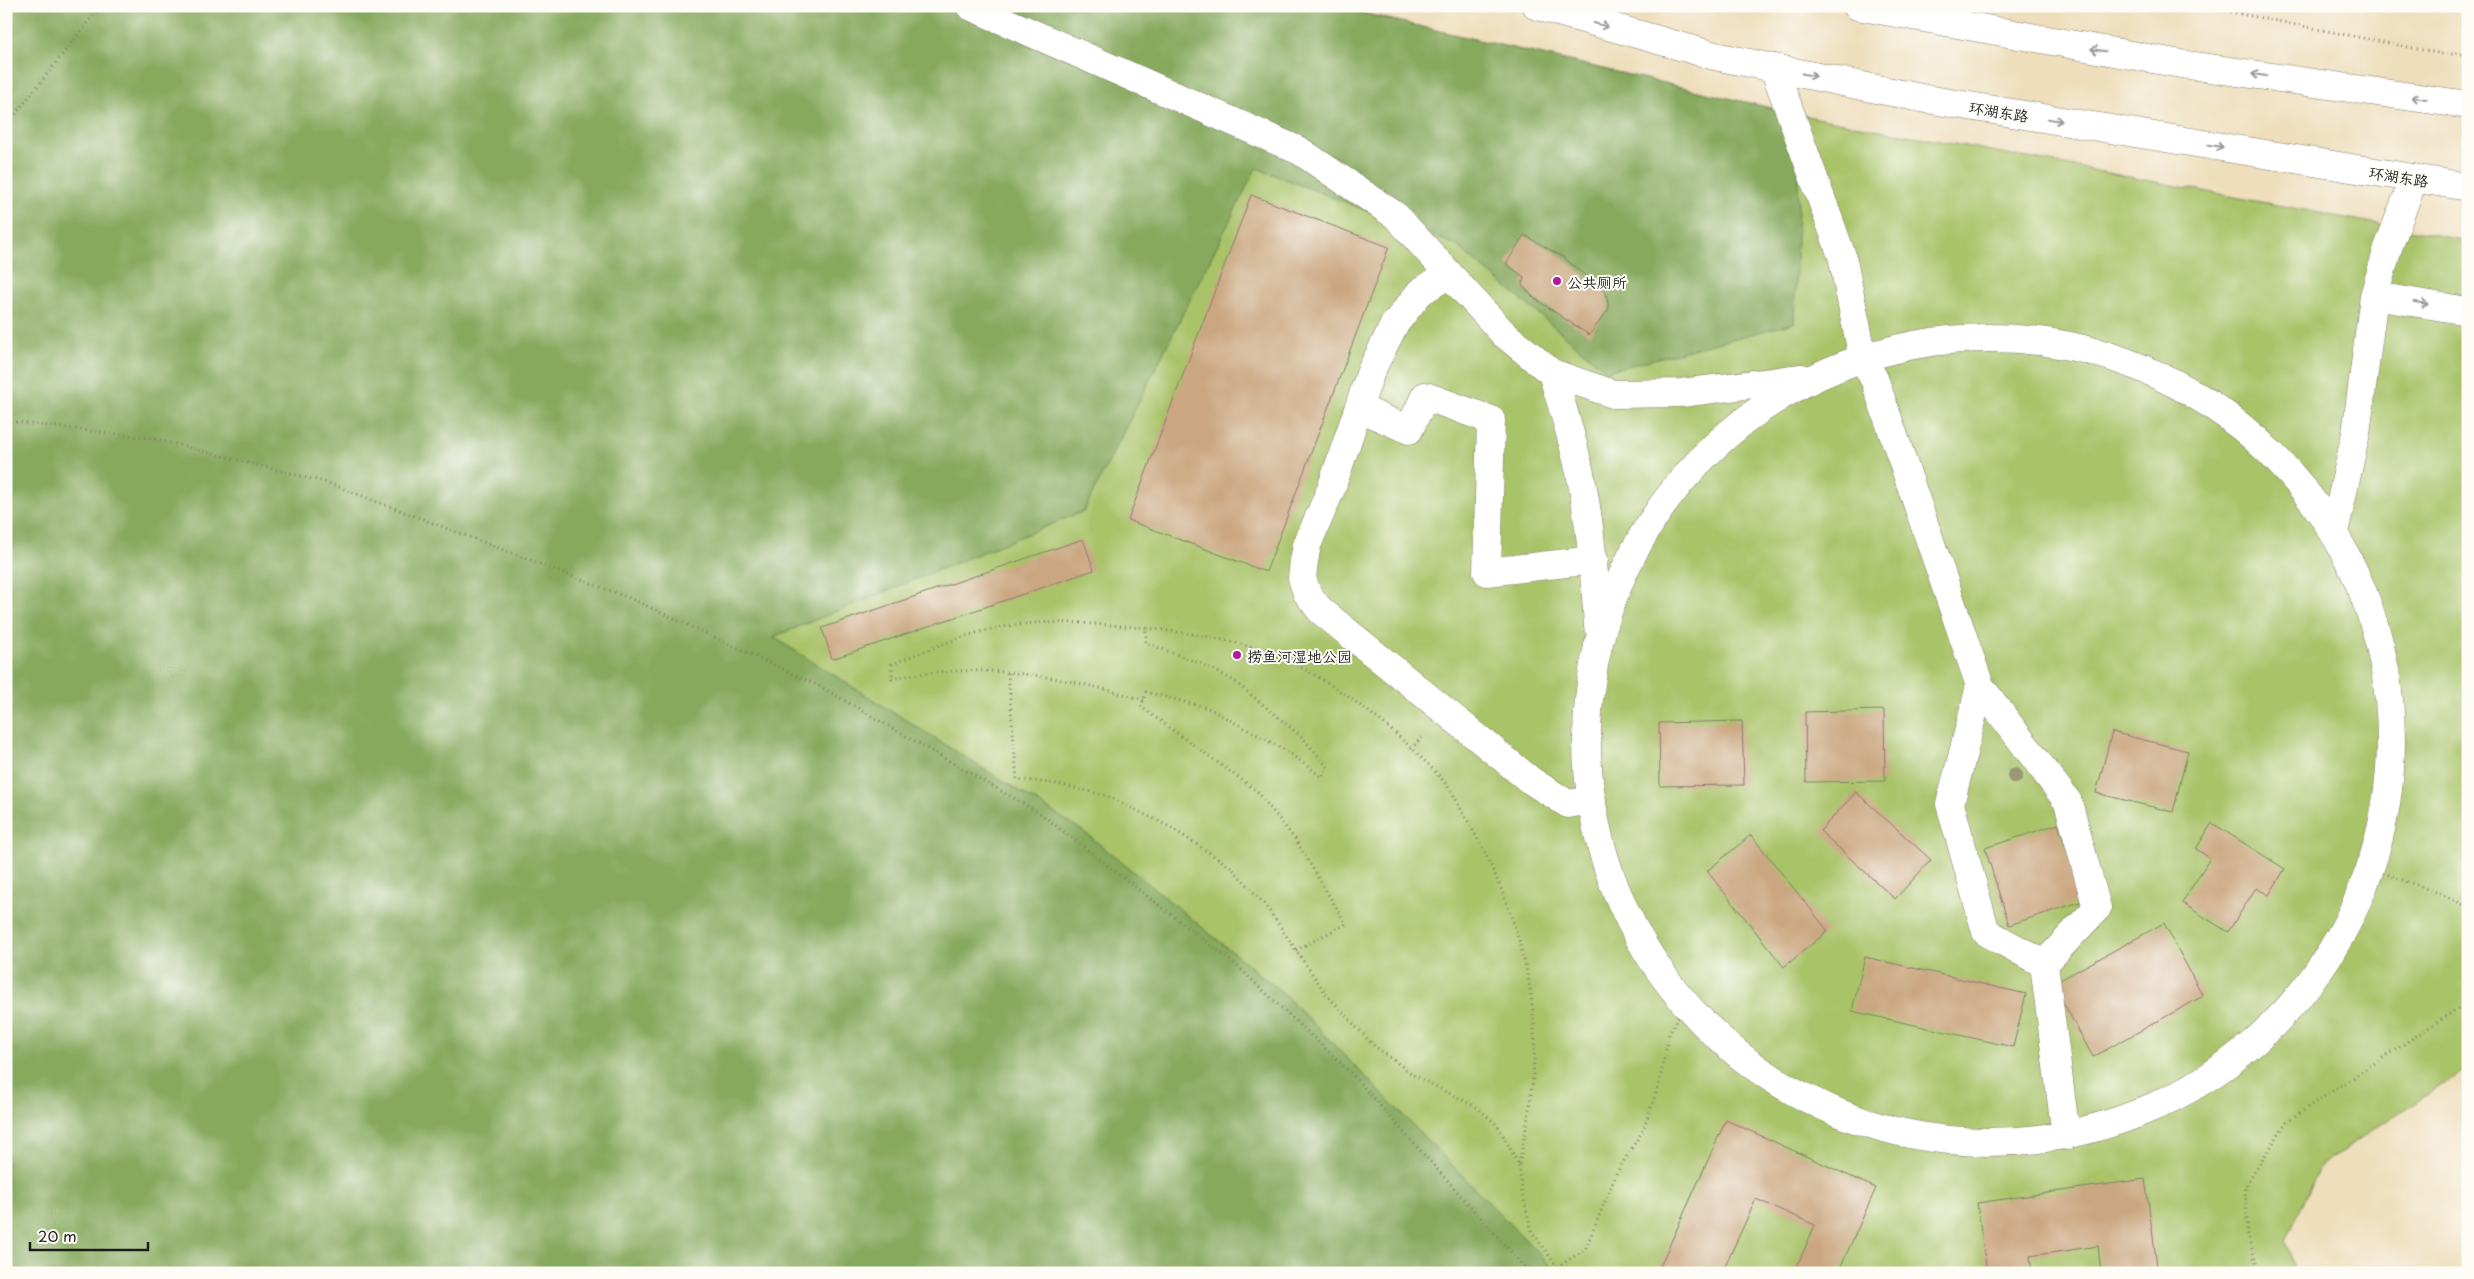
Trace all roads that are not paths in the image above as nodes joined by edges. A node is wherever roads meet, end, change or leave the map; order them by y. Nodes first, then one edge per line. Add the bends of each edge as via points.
1 (970, 6) edge
2 (1537, 6) edge
3 (1857, 6) edge
4 (1774, 68) junction
5 (2468, 105) edge
6 (2414, 178) junction
7 (2468, 187) edge
8 (1450, 274) junction
9 (2374, 296) junction
10 (2468, 311) edge
11 (1863, 358) junction
12 (1552, 372) junction
13 (1816, 376) junction
14 (1359, 408) junction
15 (2334, 533) junction
16 (1594, 560) junction
17 (1599, 643) junction
18 (1980, 686) junction
19 (1592, 800) junction
20 (2044, 964) junction
21 (2066, 1136) junction

1 - 8 street via 1300,151 1396,216
2 -> 4 street, 环湖东路 via 1715,56
5 -> 3 street via 2181,64
4 -> 6 street, 环湖东路 via 1926,99
4 - 11 street via 1842,256
6 - 7 street, 环湖东路
6 - 9 street
8 - 12 street via 1504,334
8 - 14 street via 1420,292 1394,325
9 -> 10 street
9 - 15 street via 2356,433
11 - 13 street
11 - 15 street via 1912,344 1962,338 2054,342 2112,355 2203,398 2244,428 2313,500
11 - 18 street via 1875,381
12 - 13 street via 1613,394 1681,393
12 - 16 street via 1582,482
13 - 17 street via 1772,401 1731,432 1695,466 1663,506 1636,549 1615,594
14 - 16 street via 1409,430 1425,396 1491,420 1486,572
14 - 19 street via 1332,489 1307,545 1302,578 1307,593 1320,610 1530,780 1568,804
15 - 21 street via 2362,589 2379,645 2387,687 2388,788 2379,837 2342,932 2315,974 2283,1014 2246,1049 2206,1079 2162,1104 2115,1123
16 - 17 street
17 - 19 street via 1590,693 1588,744
18 - 20 street via 1950,804 1986,932
18 - 20 street via 2068,802 2097,908
19 - 21 street via 1600,843 1616,892 1638,937 1665,980 1697,1019 1734,1053 1819,1107 1867,1125 1915,1137 1966,1143
20 - 21 street

